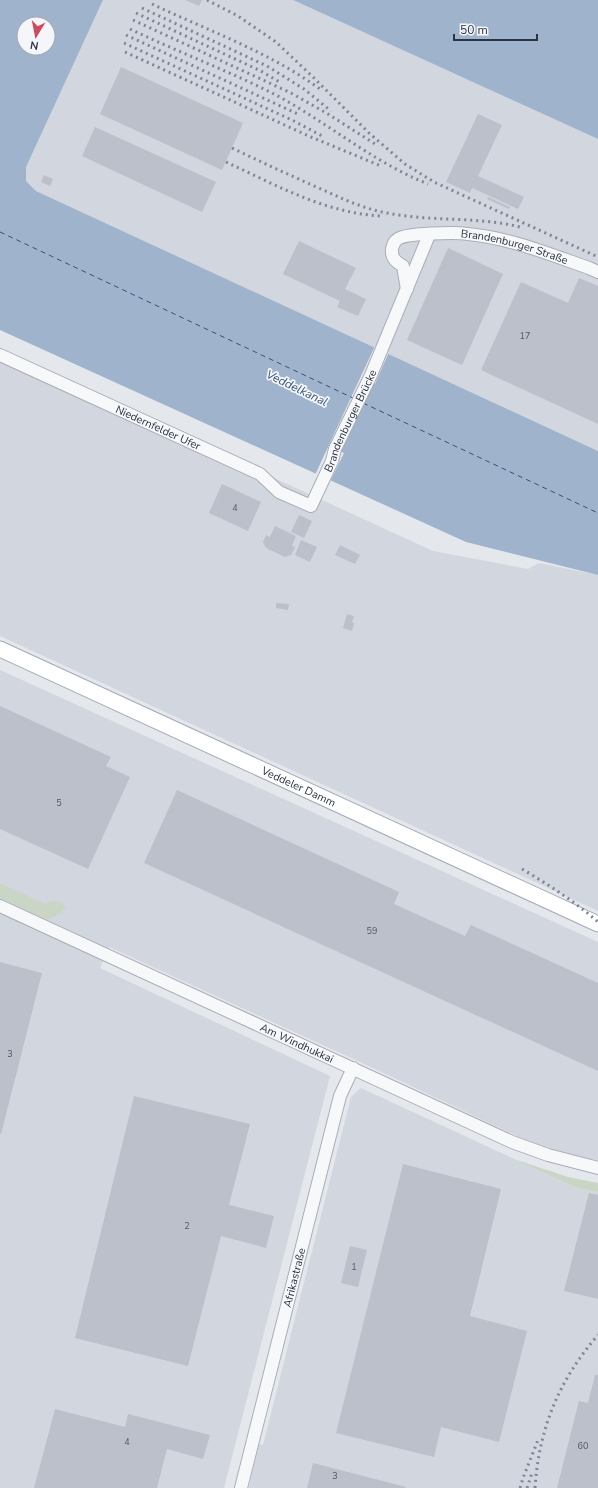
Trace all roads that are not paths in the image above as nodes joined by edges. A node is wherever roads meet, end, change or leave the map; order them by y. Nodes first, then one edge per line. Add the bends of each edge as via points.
1 (429, 235) junction
2 (418, 263) junction
3 (402, 266) junction
4 (598, 272) edge
5 (407, 289) junction
6 (0, 355) edge
7 (311, 506) joint
8 (0, 649) edge
9 (0, 906) edge
10 (598, 924) edge
11 (353, 1068) junction
12 (598, 1168) edge
13 (241, 1488) edge

1 - 2 street
1 - 3 street, Brandenburger Straße via 412,234 398,238 393,244 392,253 395,261
1 - 4 street, Brandenburger Straße via 467,234 510,241
2 - 3 street
2 - 5 street
3 - 5 street, Brandenburger Straße
5 - 7 street, Brandenburger Brücke
6 - 7 street, Niedernfelder Ufer via 260,474 279,492
8 - 10 main road, Veddeler Damm
9 - 11 street, Am Windhukkai
11 - 12 street, Am Windhukkai via 534,1151
11 - 13 street, Afrikastraße via 340,1096

